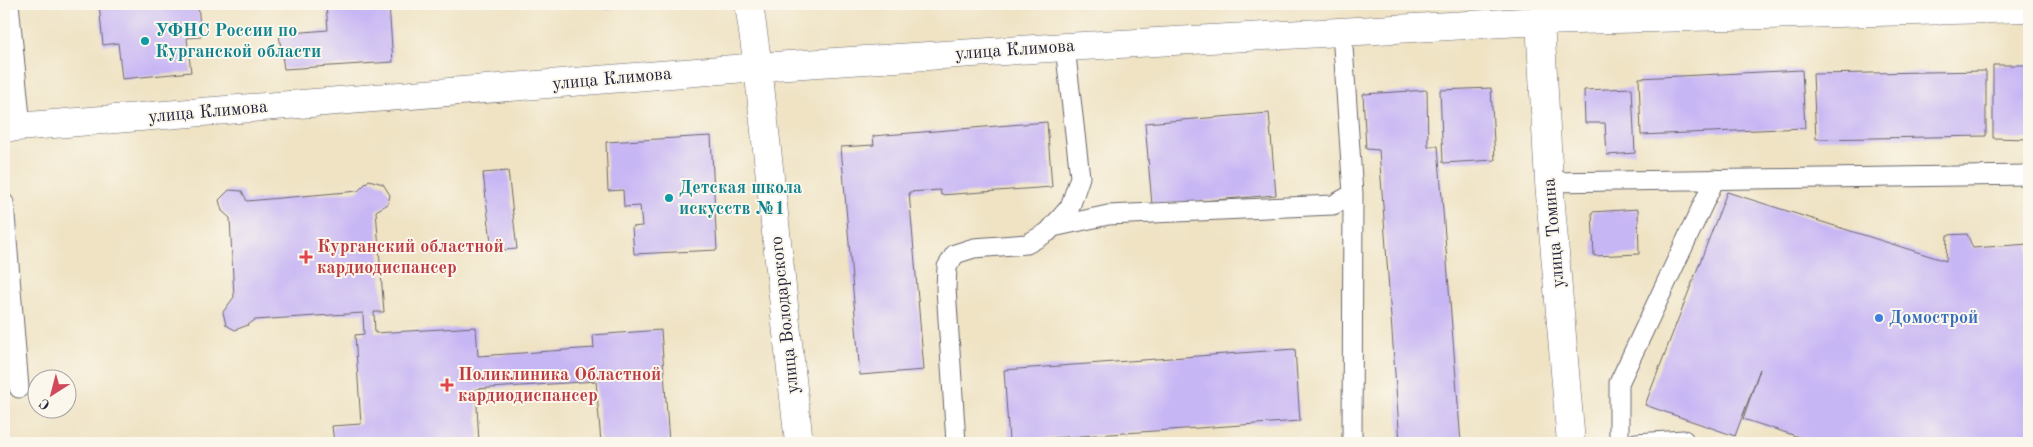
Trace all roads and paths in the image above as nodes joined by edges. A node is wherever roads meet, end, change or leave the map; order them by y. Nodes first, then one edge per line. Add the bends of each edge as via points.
1 (9, 4) edge
2 (749, 4) edge
3 (2029, 8) edge
4 (1540, 22) junction
5 (1342, 32) junction
6 (1065, 47) junction
7 (758, 67) junction
8 (12, 128) edge
9 (2029, 175) edge
10 (1715, 179) junction
11 (1549, 182) junction
12 (1353, 194) junction
13 (4, 202) edge
14 (1053, 227) junction
15 (19, 388) dead end
16 (1684, 440) dead end
17 (799, 443) edge
18 (956, 443) edge
19 (1352, 443) edge
20 (1571, 443) edge
21 (1619, 443) edge
22 (1636, 443) edge

1 - 8 lane
2 - 7 street, улица Володарского
3 - 4 street, улица Климова
4 - 5 street, улица Климова
4 - 11 street, улица Томина
5 - 6 street, улица Климова
5 - 12 lane
6 - 7 street, улица Климова
6 - 14 lane via 1080,177 1070,207
7 - 8 street, улица Климова
7 - 17 street, улица Володарского
9 - 10 lane
10 - 11 lane
10 - 21 lane via 1620,383
11 - 20 street, улица Томина
12 - 14 lane via 1333,205 1108,215
12 - 19 lane
13 - 15 lane
14 - 18 lane via 1027,244 974,248 955,254 947,267
16 - 22 lane

